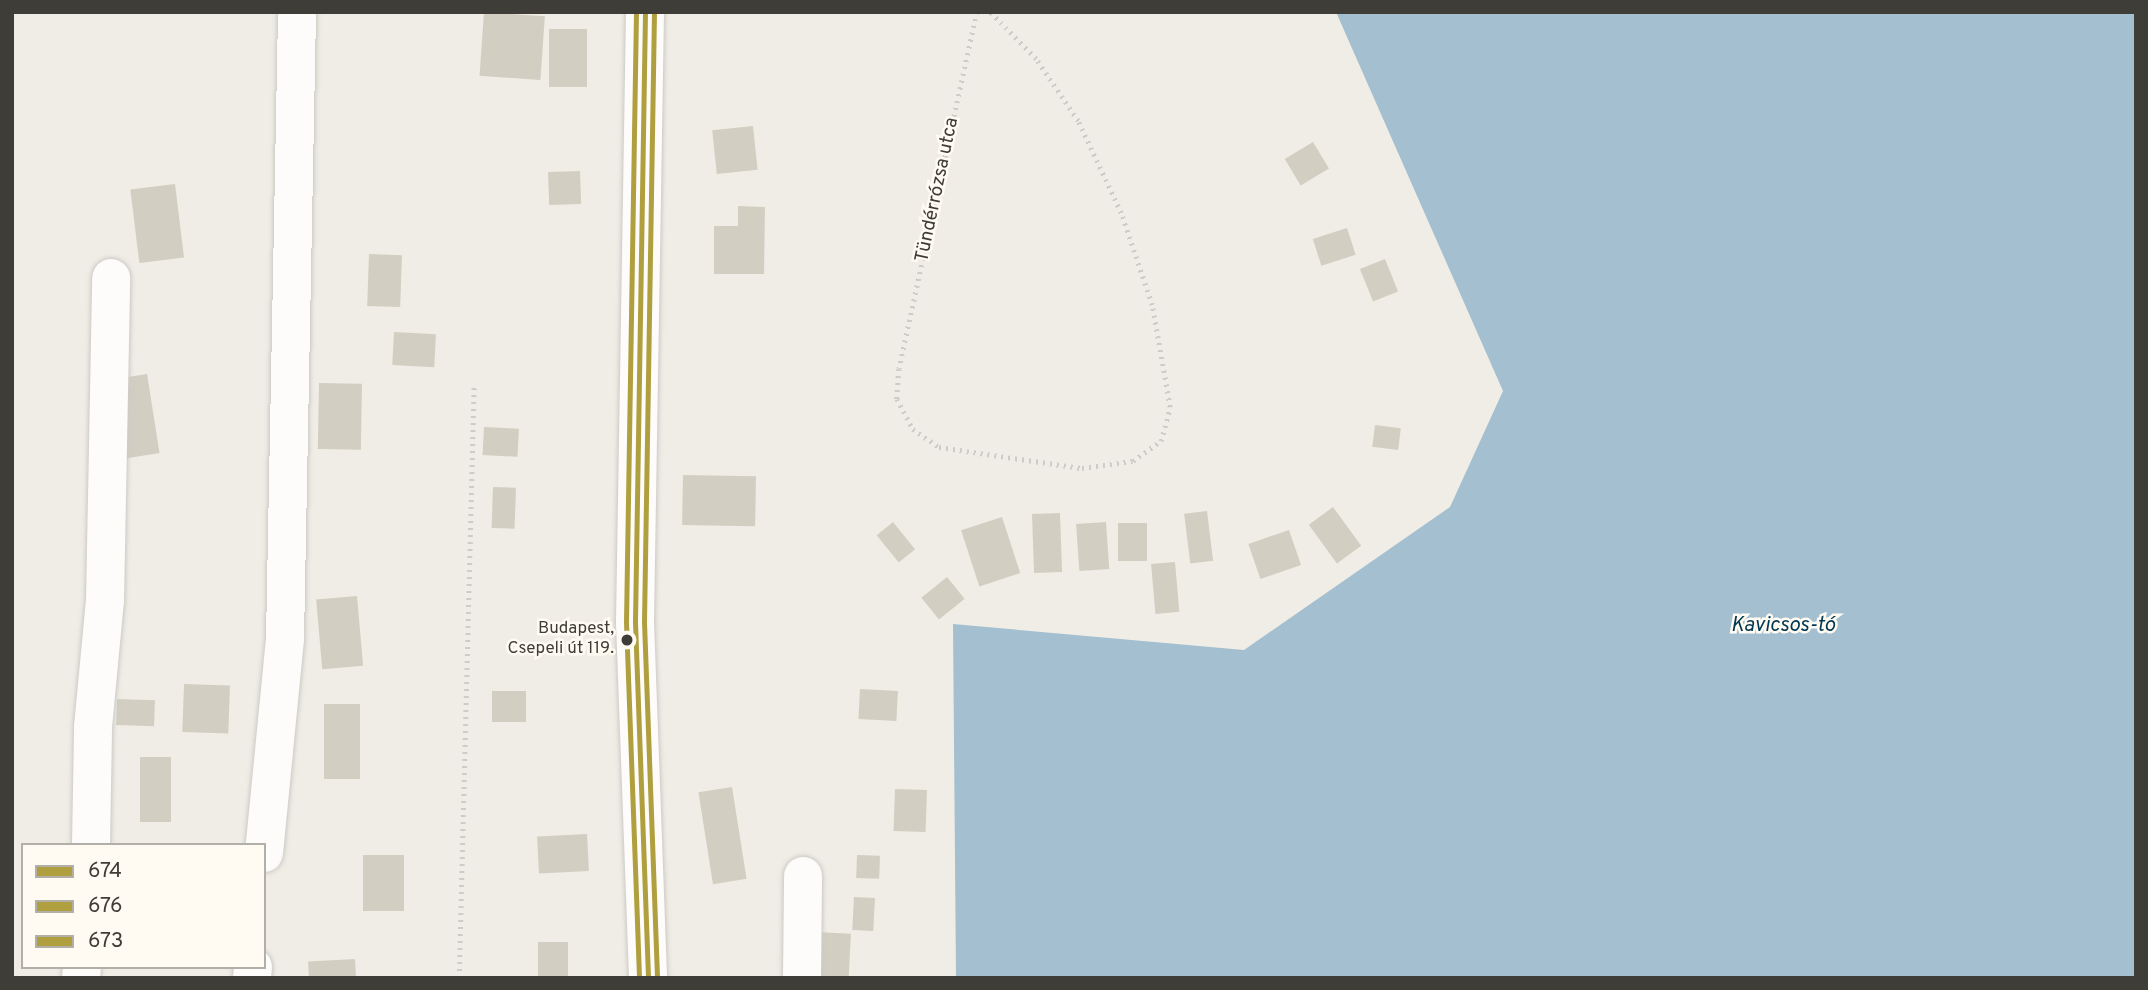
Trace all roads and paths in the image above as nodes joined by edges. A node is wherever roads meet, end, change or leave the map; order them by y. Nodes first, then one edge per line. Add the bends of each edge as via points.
1 (297, 12) edge
2 (645, 12) edge
3 (976, 12) edge
4 (990, 12) edge
5 (111, 278) dead end
6 (474, 383) dead end
7 (91, 843) edge
8 (265, 843) edge
9 (803, 876) dead end
10 (459, 978) edge
11 (648, 978) edge
12 (802, 978) edge

1 - 8 street via 285,639
2 - 11 street via 635,622
3 - 4 path, Tündérrózsa utca via 898,369 897,399 913,429 939,447 1082,468 1133,461 1161,441 1170,407 1152,304 1121,213 1078,121 1036,59
5 - 7 street via 106,601 93,727
6 - 10 path
9 - 12 street

